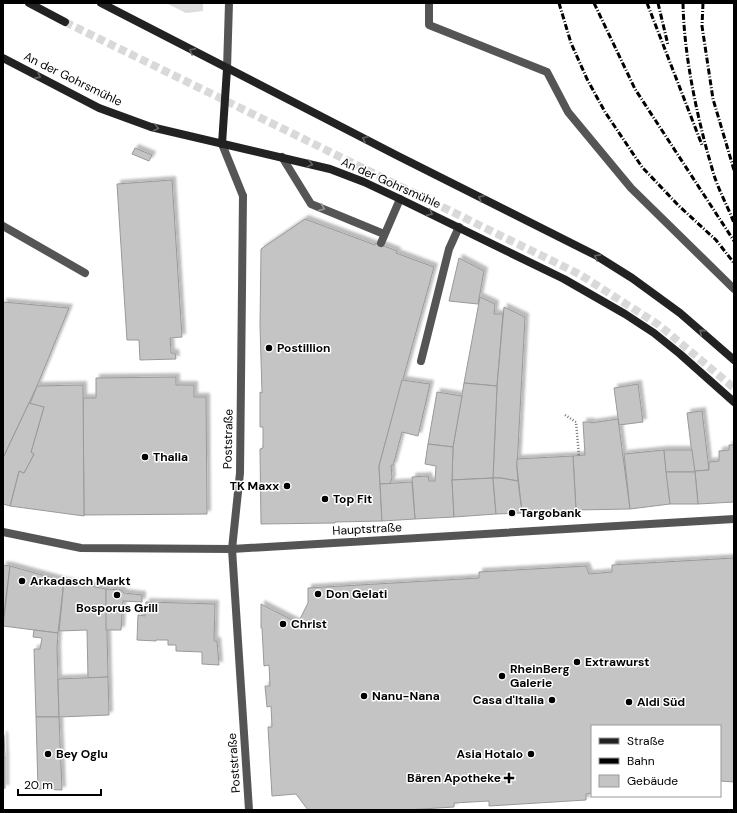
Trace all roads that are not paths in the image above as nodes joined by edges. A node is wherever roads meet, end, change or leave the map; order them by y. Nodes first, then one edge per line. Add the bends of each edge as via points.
1 (29, 3) edge
2 (101, 3) edge
3 (229, 3) edge
4 (429, 3) edge
5 (65, 22) tunnel mouth
6 (3, 58) edge
7 (227, 69) junction
8 (222, 144) junction
9 (282, 157) junction
10 (400, 198) junction
11 (3, 226) edge
12 (459, 227) junction
13 (384, 234) junction
14 (381, 242) dead end
15 (85, 273) dead end
16 (734, 289) edge
17 (734, 360) edge
18 (421, 361) dead end
19 (734, 402) edge
20 (734, 519) edge
21 (3, 532) edge
22 (232, 549) junction
23 (249, 810) edge

1 - 5 main road
7 -> 2 main road, An der Gohrsmühle
3 - 7 street
4 - 16 street via 429,25 547,72 568,112 631,188
6 -> 8 main road, An der Gohrsmühle via 99,108 150,127
7 - 8 main road
17 -> 7 main road, An der Gohrsmühle via 680,312 597,256
8 - 9 main road, An der Gohrsmühle
8 - 22 street, Poststraße via 243,196 240,473
9 -> 10 main road, An der Gohrsmühle via 330,169
9 -> 13 street via 311,204
10 -> 12 main road, An der Gohrsmühle
10 - 13 street
11 - 15 street
12 - 18 street via 450,249
12 - 19 main road, An der Gohrsmühle via 564,278 625,314 654,333
13 - 14 street
20 - 22 street, Hauptstraße
21 - 22 street, Hauptstraße via 81,548
22 - 23 street, Poststraße

